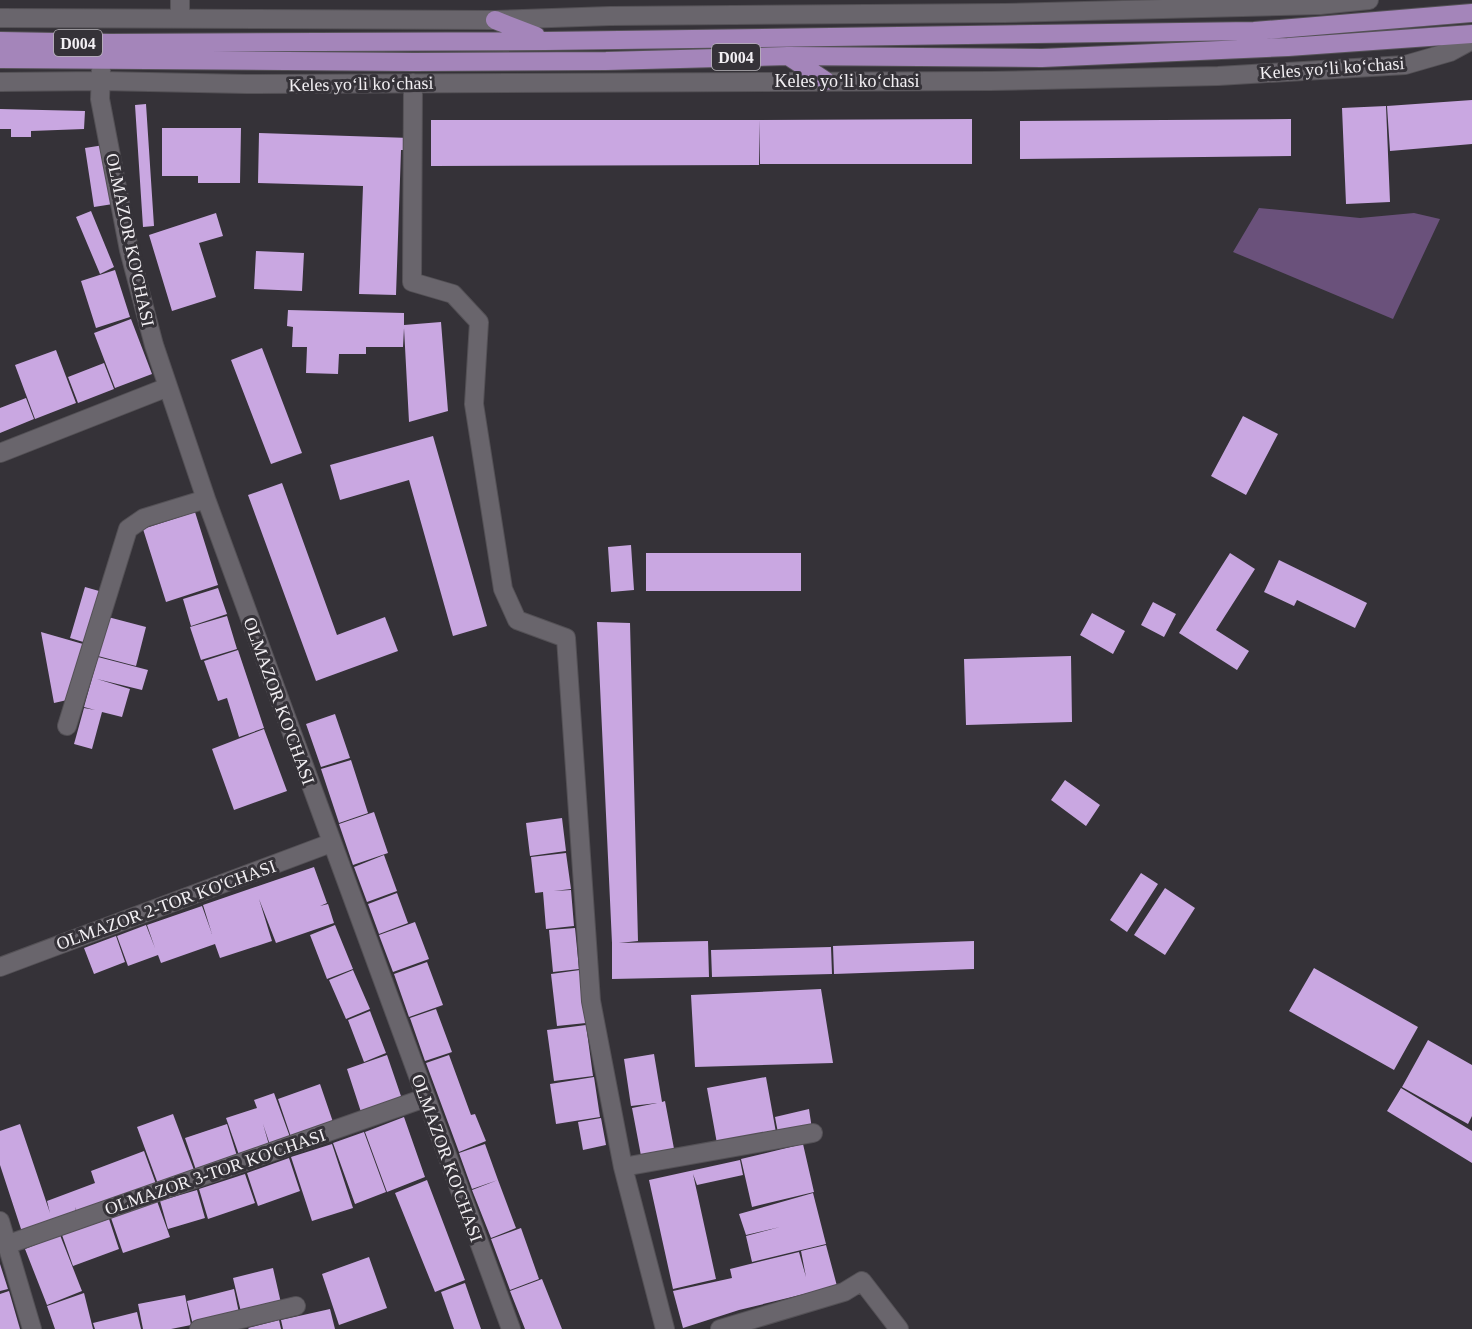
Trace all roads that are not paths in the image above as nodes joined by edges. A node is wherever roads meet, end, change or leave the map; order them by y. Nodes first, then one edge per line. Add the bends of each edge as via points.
1 (1369, 0) edge
2 (1319, 2) edge
3 (1004, 6) edge
4 (610, 8) edge
5 (180, 9) edge
6 (1472, 13) edge
7 (0, 18) edge
8 (495, 20) junction
9 (1472, 34) edge
10 (546, 40) junction
11 (1472, 40) edge
12 (0, 41) edge
13 (788, 56) junction
14 (0, 59) edge
15 (101, 60) junction
16 (101, 81) junction
17 (826, 81) junction
18 (0, 82) edge
19 (413, 83) junction
20 (168, 387) junction
21 (0, 453) edge
22 (206, 499) junction
23 (68, 726) dead end
24 (331, 843) junction
25 (0, 967) edge
26 (424, 1098) junction
27 (813, 1133) dead end
28 (623, 1167) junction
29 (0, 1221) edge
30 (6, 1245) junction
31 (296, 1306) dead end
32 (32, 1329) edge
33 (199, 1329) edge
34 (511, 1329) edge
35 (665, 1329) edge
36 (720, 1329) edge
37 (899, 1329) edge

1 - 2 street
2 - 3 street
3 - 4 street
4 - 8 street
5 - 7 street
5 - 8 street
6 - 10 main road, D004 via 1254,30
8 - 10 main road
9 - 13 main road, Keles yoʻli koʻchasi / D004 via 1042,58
10 - 12 main road, D004
11 - 17 street, Keles yoʻli koʻchasi via 1450,52 1406,65 1218,76
13 - 15 main road, Keles yoʻli koʻchasi / D004 via 425,62
13 - 17 main road
14 - 15 main road, Keles yoʻli koʻchasi / D004
15 - 16 street, OLMAZOR KO'CHASI
16 - 18 street, Keles yoʻli koʻchasi
16 - 19 street, Keles yoʻli koʻchasi
16 - 20 street, OLMAZOR KO'CHASI via 100,99 129,250
17 - 19 street, Keles yoʻli koʻchasi
19 - 28 street via 411,282 453,294 479,322 474,404 503,589 517,620 566,638 591,1001
20 - 21 street
20 - 22 street, OLMAZOR KO'CHASI
22 - 23 street via 144,518 128,529
22 - 24 street, OLMAZOR KO'CHASI
24 - 25 street, OLMAZOR 2-TOR KO'CHASI
24 - 26 street, OLMAZOR KO'CHASI
26 - 30 street, OLMAZOR 3-TOR KO'CHASI
26 - 34 street, OLMAZOR KO'CHASI
27 - 28 street
28 - 35 street
29 - 30 street
30 - 32 street
31 - 33 street
36 - 37 street via 844,1292 862,1281

